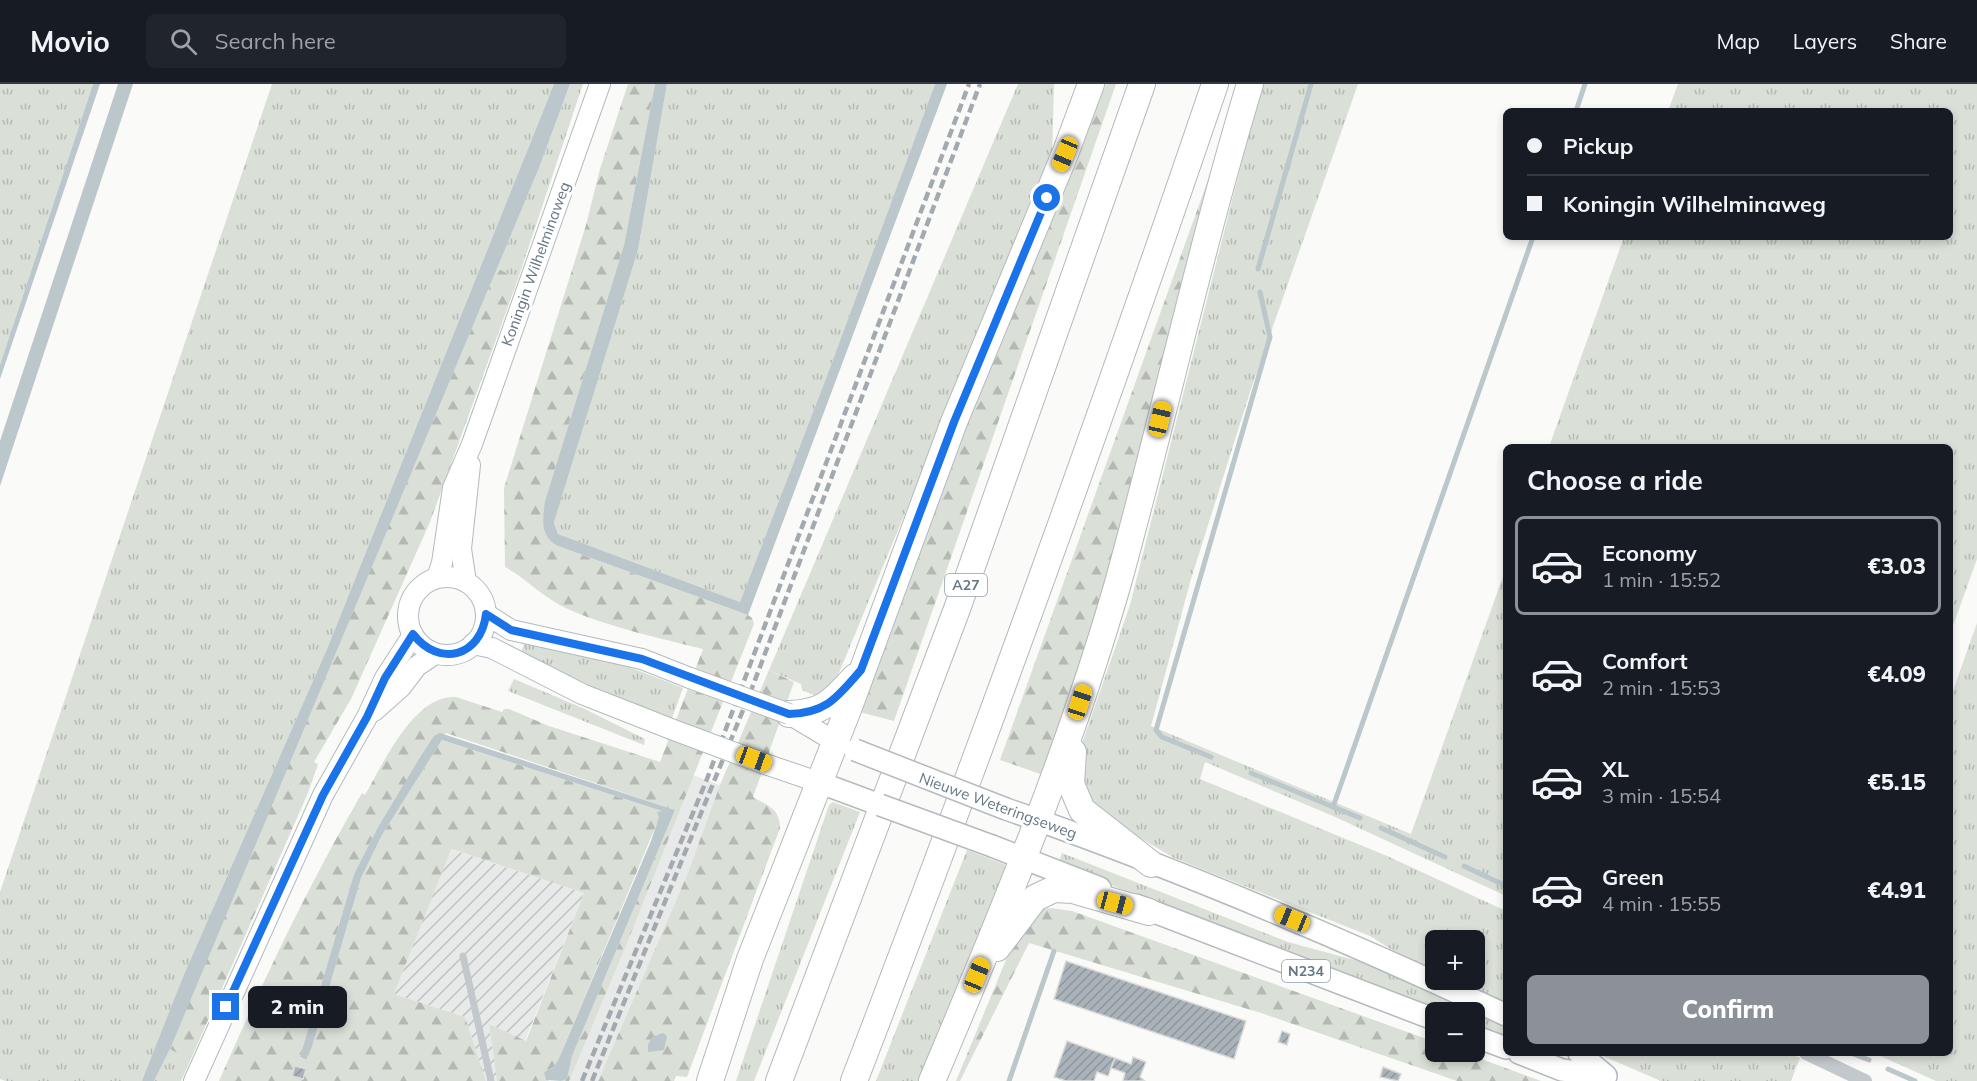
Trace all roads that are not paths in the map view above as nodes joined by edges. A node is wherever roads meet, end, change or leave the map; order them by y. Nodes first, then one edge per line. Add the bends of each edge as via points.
1 (600, 84) edge
2 (1091, 84) edge
3 (1142, 84) edge
4 (1215, 84) edge
5 (1250, 84) edge
6 (472, 444) junction
7 (436, 578) junction
8 (466, 582) junction
9 (486, 614) junction
10 (413, 634) junction
11 (473, 644) junction
12 (435, 654) junction
13 (861, 670) junction
14 (393, 683) junction
15 (789, 714) junction
16 (1071, 730) junction
17 (845, 746) junction
18 (829, 787) junction
19 (1038, 820) junction
20 (1022, 857) junction
21 (1151, 864) junction
22 (1149, 912) junction
23 (463, 956) dead end
24 (977, 975) junction
25 (1503, 1014) edge
26 (1425, 1016) edge
27 (1485, 1040) edge
28 (1503, 1047) edge
29 (1527, 1056) edge
30 (1583, 1056) edge
31 (1812, 1056) edge
32 (1611, 1078) edge
33 (194, 1081) edge
34 (491, 1081) edge
35 (710, 1081) edge
36 (779, 1081) edge
37 (854, 1081) edge
38 (932, 1081) edge
39 (1865, 1081) edge

1 - 6 main road, Koningin Wilhelminaweg
2 - 13 highway via 954,422
3 - 36 highway, A27 via 957,609
4 - 37 highway via 1108,397
5 - 16 highway via 1186,309 1117,584
6 - 7 main road, Koningin Wilhelminaweg via 453,488 442,563
6 - 8 main road, Koningin Wilhelminaweg via 461,549
7 - 8 main road
7 - 10 main road via 417,591 411,601 409,624
8 - 9 main road via 480,596
9 - 11 main road
9 - 15 main road, Nieuwe Weteringseweg, bridge via 511,630 615,652
10 - 12 main road
10 - 14 main road
11 - 12 main road via 454,654
11 - 18 main road, N234, bridge via 492,648 582,694
12 - 14 main road
13 - 15 highway via 828,705 809,713
13 - 17 highway
14 - 33 main road via 367,717 323,795
15 - 17 main road, Nieuwe Weteringseweg
16 - 19 highway
16 - 21 highway via 1071,784 1078,804 1090,818
17 - 18 highway
17 - 19 main road, Nieuwe Weteringseweg, bridge
18 - 20 main road, N234, bridge
18 - 35 highway via 750,959
19 - 20 highway
19 - 21 main road, Nieuwe Weteringseweg
20 - 22 main road, N234
20 - 24 highway
21 - 25 main road, Nieuwe Weteringseweg via 1391,961
22 - 24 highway via 1060,887 1048,890 1035,898
22 - 26 main road, N234
23 - 34 lane
24 - 38 highway
27 - 28 main road
29 - 32 main road via 1562,1070
30 - 32 main road
31 - 39 street

